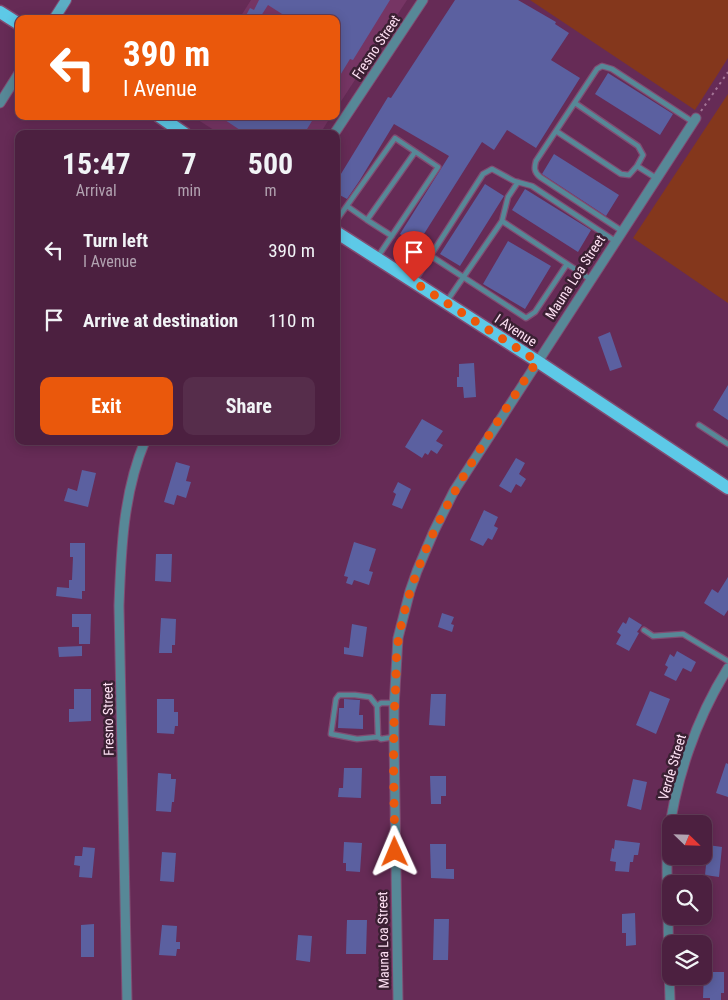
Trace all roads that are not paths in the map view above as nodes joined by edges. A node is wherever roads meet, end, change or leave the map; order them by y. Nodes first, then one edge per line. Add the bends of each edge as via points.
1 (66, 0) edge
2 (424, 0) edge
3 (0, 12) edge
4 (57, 15) edge
5 (15, 21) edge
6 (15, 79) edge
7 (0, 103) edge
8 (574, 103) junction
9 (165, 120) edge
10 (695, 120) joint
11 (179, 130) edge
12 (337, 130) edge
13 (556, 131) junction
14 (415, 152) junction
15 (638, 166) junction
16 (656, 178) junction
17 (518, 182) junction
18 (347, 206) junction
19 (340, 216) edge
20 (368, 220) junction
21 (502, 221) junction
22 (622, 231) junction
23 (340, 235) edge
24 (392, 236) junction
25 (615, 241) junction
26 (431, 256) junction
27 (377, 258) junction
28 (567, 264) junction
29 (463, 278) junction
30 (590, 279) junction
31 (414, 282) junction
32 (446, 303) junction
33 (537, 361) junction
34 (699, 425) dead end
35 (728, 444) edge
36 (144, 445) edge
37 (728, 487) edge
38 (644, 630) dead end
39 (728, 661) edge
40 (728, 668) edge
41 (394, 703) junction
42 (377, 706) junction
43 (378, 737) junction
44 (394, 737) junction
45 (127, 1000) edge
46 (398, 1000) edge
47 (670, 1000) edge

1 - 4 street
2 - 12 street, Fresno Street
3 - 5 main road
6 - 7 street
8 - 10 lane via 597,69 607,66
8 - 13 lane
8 - 15 lane via 638,146 643,155
9 - 11 main road
10 - 16 street, Mauna Loa Street
13 - 15 lane via 625,176
13 - 22 lane via 536,161 535,172
14 - 18 lane via 395,138
14 - 20 lane
14 - 24 lane via 438,167
15 - 16 lane
16 - 22 street, Mauna Loa Street
17 - 21 lane via 508,197
17 - 25 lane via 532,186
17 - 26 lane via 496,170 487,170
18 - 19 lane
18 - 20 lane
20 - 24 lane
21 - 28 lane
21 - 29 lane
22 - 25 street, Mauna Loa Street
23 - 27 main road, I Avenue
24 - 27 lane
25 - 30 street, Mauna Loa Street
26 - 29 lane
26 - 31 lane
27 - 31 main road, I Avenue
28 - 29 lane via 535,312 526,318
28 - 30 lane
29 - 32 lane
30 - 33 street, Mauna Loa Street
31 - 32 main road, I Avenue
32 - 33 main road, I Avenue
33 - 37 main road, I Avenue
33 - 41 street, Mauna Loa Street via 454,491 434,530 410,591 398,638
34 - 35 lane
36 - 45 street, Fresno Street via 130,492 121,550 119,606
38 - 39 lane via 653,636 682,634
40 - 47 street, Verde Street via 690,745 668,840
41 - 42 lane
41 - 44 street, Mauna Loa Street
42 - 43 lane
42 - 43 lane via 370,697 339,695 331,734 357,739
43 - 44 lane
44 - 46 street, Mauna Loa Street

